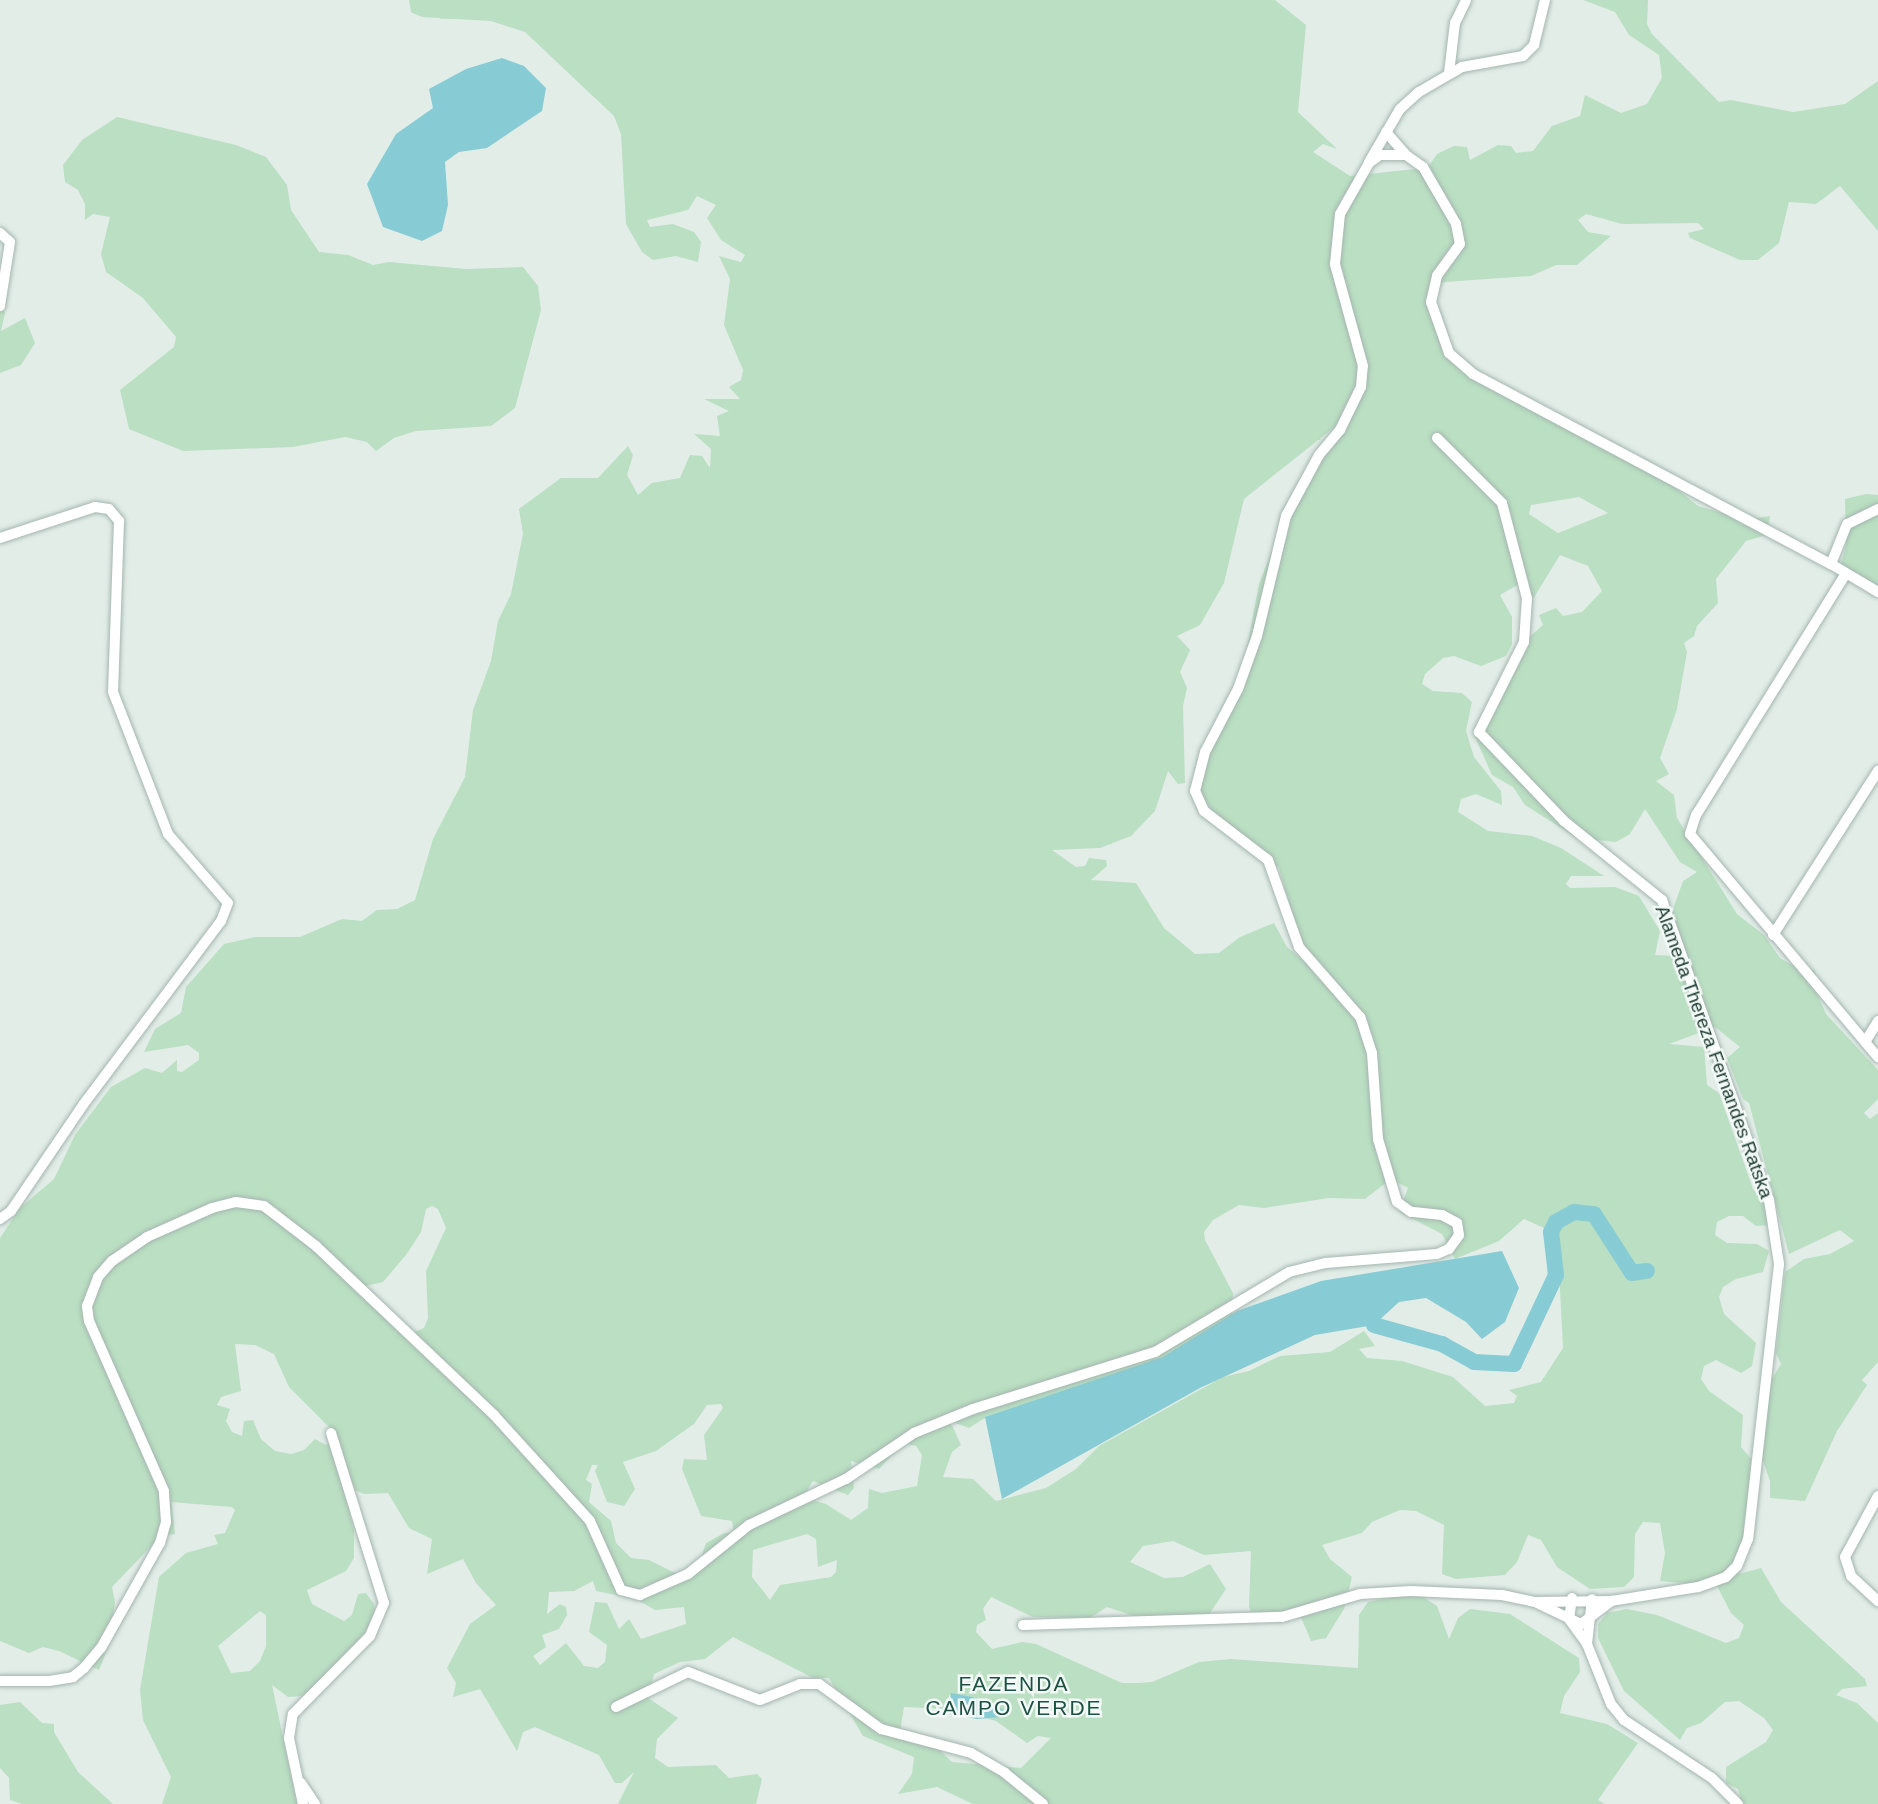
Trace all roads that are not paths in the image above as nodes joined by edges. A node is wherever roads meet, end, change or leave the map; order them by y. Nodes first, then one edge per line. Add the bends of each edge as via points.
1 (1465, 0) edge
2 (1545, 0) edge
3 (1449, 73) junction
4 (1386, 132) junction
5 (1406, 155) junction
6 (1369, 163) junction
7 (0, 233) edge
8 (0, 306) edge
9 (1437, 438) dead end
10 (1878, 509) edge
11 (0, 538) edge
12 (1831, 564) junction
13 (1845, 575) junction
14 (1878, 592) edge
15 (1878, 771) edge
16 (1773, 935) junction
17 (1878, 1021) edge
18 (1865, 1042) junction
19 (1878, 1057) edge
20 (0, 1219) edge
21 (331, 1433) dead end
22 (1878, 1496) edge
23 (1572, 1598) junction
24 (1592, 1598) junction
25 (1612, 1601) junction
26 (1878, 1601) edge
27 (1535, 1602) junction
28 (1591, 1617) junction
29 (1569, 1619) junction
30 (1023, 1625) dead end
31 (1587, 1644) junction
32 (0, 1681) edge
33 (617, 1707) dead end
34 (301, 1783) junction
35 (303, 1804) edge
36 (315, 1804) edge
37 (1043, 1804) edge
38 (1738, 1804) edge

1 - 3 street via 1455,23
2 - 3 street via 1534,45 1523,56 1485,60
3 - 4 street via 1409,99
4 - 5 street
4 - 6 street
5 - 6 street via 1380,155
5 - 12 street via 1434,184 1461,244 1437,276 1431,302 1449,353 1473,374
6 - 32 street via 1340,214 1335,264 1363,366 1361,387 1286,516 1257,636 1238,689 1205,752 1195,791 1204,811 1268,860 1299,947 1360,1017 1372,1053 1378,1139 1397,1202 1411,1212 1442,1215 1457,1223 1458,1235 1449,1249 1437,1254 1326,1263 1289,1272 1155,1352 973,1409 914,1433 846,1479 750,1525 688,1574 640,1595 621,1590 590,1521 494,1415 316,1246 264,1206 236,1202 212,1208 147,1237 112,1261 98,1277 87,1306 89,1321 164,1491 166,1522 160,1543 101,1648 84,1668 73,1677 49,1681
7 - 8 street via 10,242
9 - 25 street, Alameda Thereza Fernandes Ratska via 1502,503 1527,598 1524,642 1479,732 1564,821 1662,900 1769,1200 1779,1264 1744,1554 1726,1577 1714,1583
10 - 12 street via 1846,524
11 - 20 street via 95,507 109,509 119,521 113,692 168,834 228,903 221,921 83,1105 23,1195
12 - 13 street
13 - 14 street
13 - 16 street via 1696,815 1690,834
15 - 16 street
16 - 18 street
17 - 18 street
18 - 19 street
21 - 34 street via 384,1603 370,1636 293,1714 289,1738
22 - 26 street via 1847,1549 1845,1562 1851,1576
23 - 24 street, Alameda Thereza Fernandes Ratska
23 - 27 street, Alameda Thereza Fernandes Ratska
23 - 29 street
24 - 25 street, Alameda Thereza Fernandes Ratska
24 - 28 street
25 - 28 street, Alameda Thereza Fernandes Ratska
27 - 29 street, Alameda Thereza Fernandes Ratska
27 - 30 street, Alameda Thereza Fernandes Ratska via 1449,1591 1360,1594 1282,1617
28 - 29 street via 1581,1624
28 - 31 street
29 - 31 street
31 - 38 street via 1602,1688 1625,1720 1702,1771
33 - 37 street via 688,1672 760,1700 800,1684 819,1684 881,1728 971,1753
34 - 35 street
34 - 36 street

